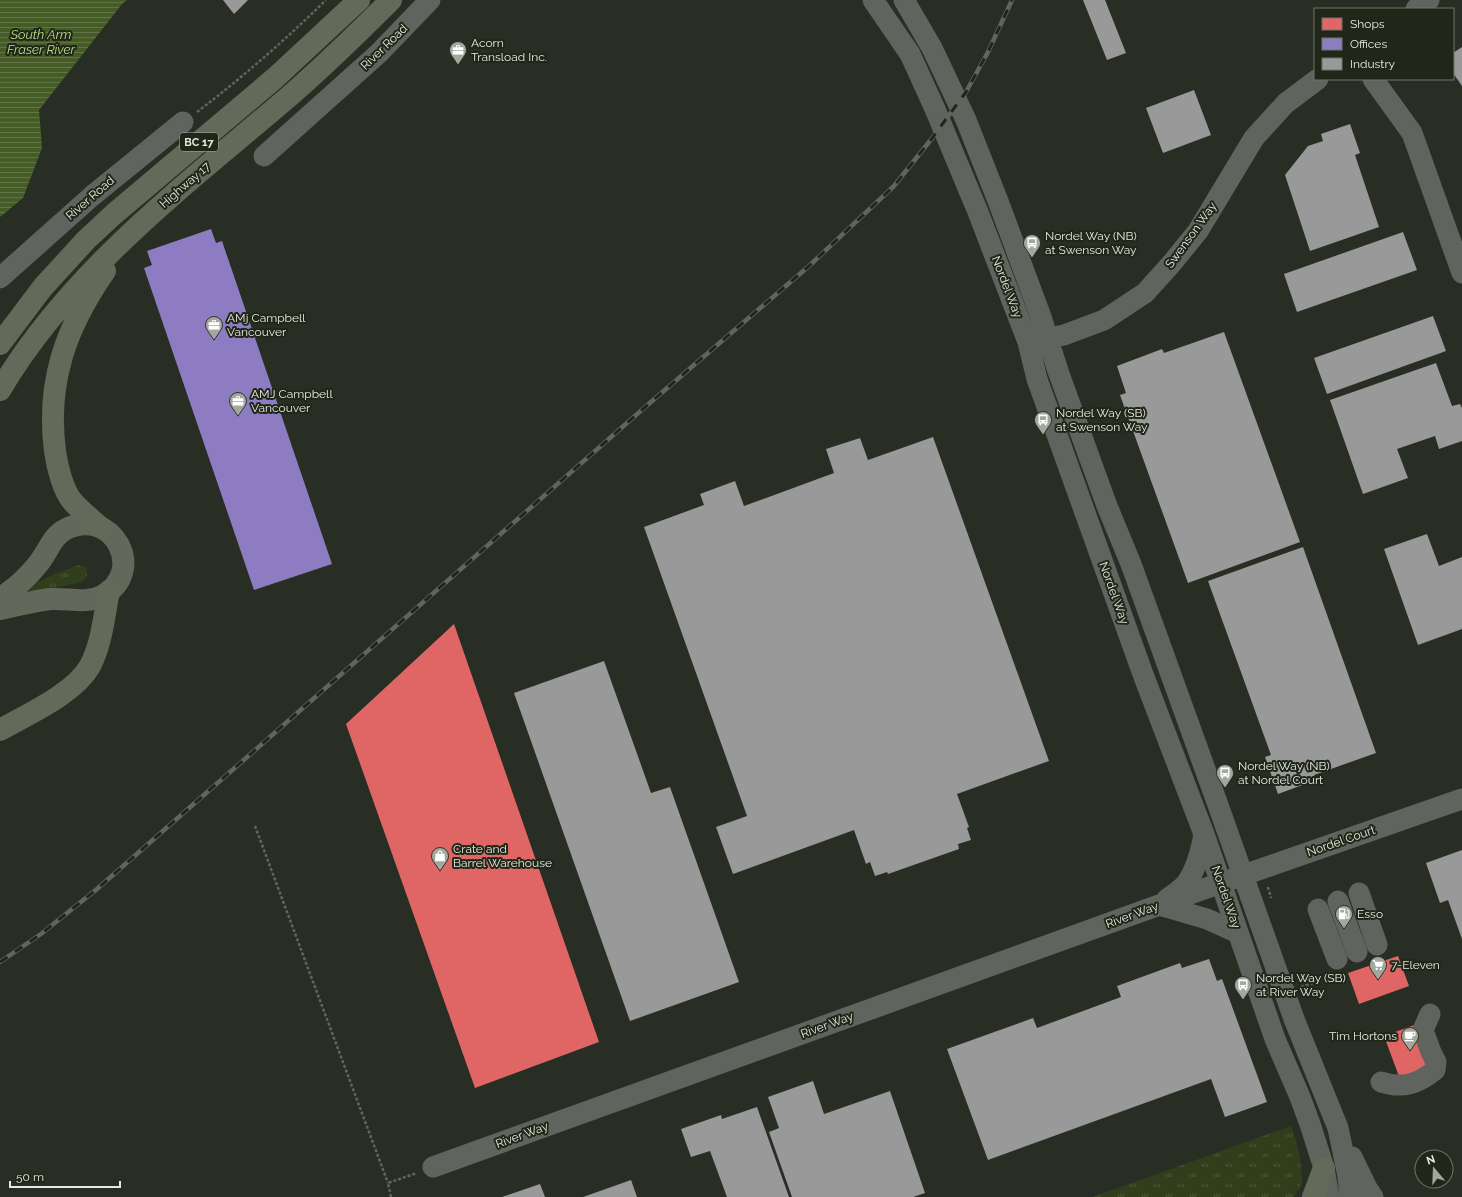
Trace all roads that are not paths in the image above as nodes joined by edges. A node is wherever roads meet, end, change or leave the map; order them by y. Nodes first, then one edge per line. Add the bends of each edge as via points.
1 (359, 0) edge
2 (391, 0) edge
3 (430, 0) edge
4 (873, 0) edge
5 (888, 0) edge
6 (904, 0) edge
7 (1429, 0) edge
8 (1417, 8) edge
9 (925, 36) junction
10 (1317, 80) edge
11 (1373, 80) edge
12 (183, 122) road end
13 (264, 156) dead end
14 (139, 225) junction
15 (1462, 273) edge
16 (0, 278) edge
17 (43, 287) junction
18 (0, 328) edge
19 (1048, 338) junction
20 (1028, 342) junction
21 (0, 344) edge
22 (0, 390) edge
23 (100, 527) junction
24 (109, 591) junction
25 (0, 598) edge
26 (0, 609) edge
27 (0, 730) edge
28 (1462, 799) edge
29 (1204, 834) junction
30 (1244, 875) junction
31 (1221, 883) junction
32 (1159, 905) junction
33 (1238, 933) junction
34 (1352, 954) joint
35 (1430, 1014) dead end
36 (1381, 1082) dead end
37 (1338, 1128) junction
38 (433, 1168) road end
39 (1324, 1168) junction
40 (1313, 1197) edge
41 (1329, 1197) edge
42 (1350, 1197) edge
43 (1372, 1197) edge

1 - 17 highway, Highway 17 / BC 17 via 275,78 114,214
2 - 14 highway, Highway 17 / BC 17 via 293,93
3 - 13 street, River Road via 379,53
4 - 20 street, Nordel Way via 910,54 932,102
5 - 9 street via 910,31
6 - 9 street, Nordel Way
7 - 8 street
9 - 19 street, Nordel Way via 968,128 998,201
10 - 19 street, Swenson Way via 1286,103 1254,138 1198,231 1145,293 1104,320
11 - 15 street via 1412,133
12 - 16 street, River Road via 92,196
14 - 22 highway, Highway 17 / BC 17 via 77,285 42,328
14 - 23 highway, BC 17 via 90,293 67,341 55,382 52,414 54,442 63,484 72,502
17 - 18 highway
17 - 21 highway, Highway 17 / BC 17
19 - 20 street, Swenson Way
19 - 30 street, Nordel Way via 1107,506 1134,572
20 - 29 street, Nordel Way via 1042,393 1144,677
23 - 24 main road via 118,542 122,556 120,577
23 - 25 main road via 80,524 61,532 30,574
24 - 26 main road via 89,600 49,599
24 - 27 highway via 100,641 84,675 66,691
28 - 30 street, Nordel Court
29 - 31 street, Nordel Way
29 - 32 street via 1192,873 1184,885
30 - 31 street, Nordel Court
30 - 37 street, Nordel Way via 1294,1019
31 - 32 street, River Way
31 - 33 street, Nordel Way
32 - 33 street via 1207,919
32 - 38 street, River Way
33 - 39 street, Nordel Way
34 - 34 street via 1333,903
35 - 36 street via 1423,1030 1436,1062 1436,1070 1419,1081 1400,1086
37 - 42 street, Nordel Way
37 - 43 street
39 - 40 highway
39 - 41 street, Nordel Way

